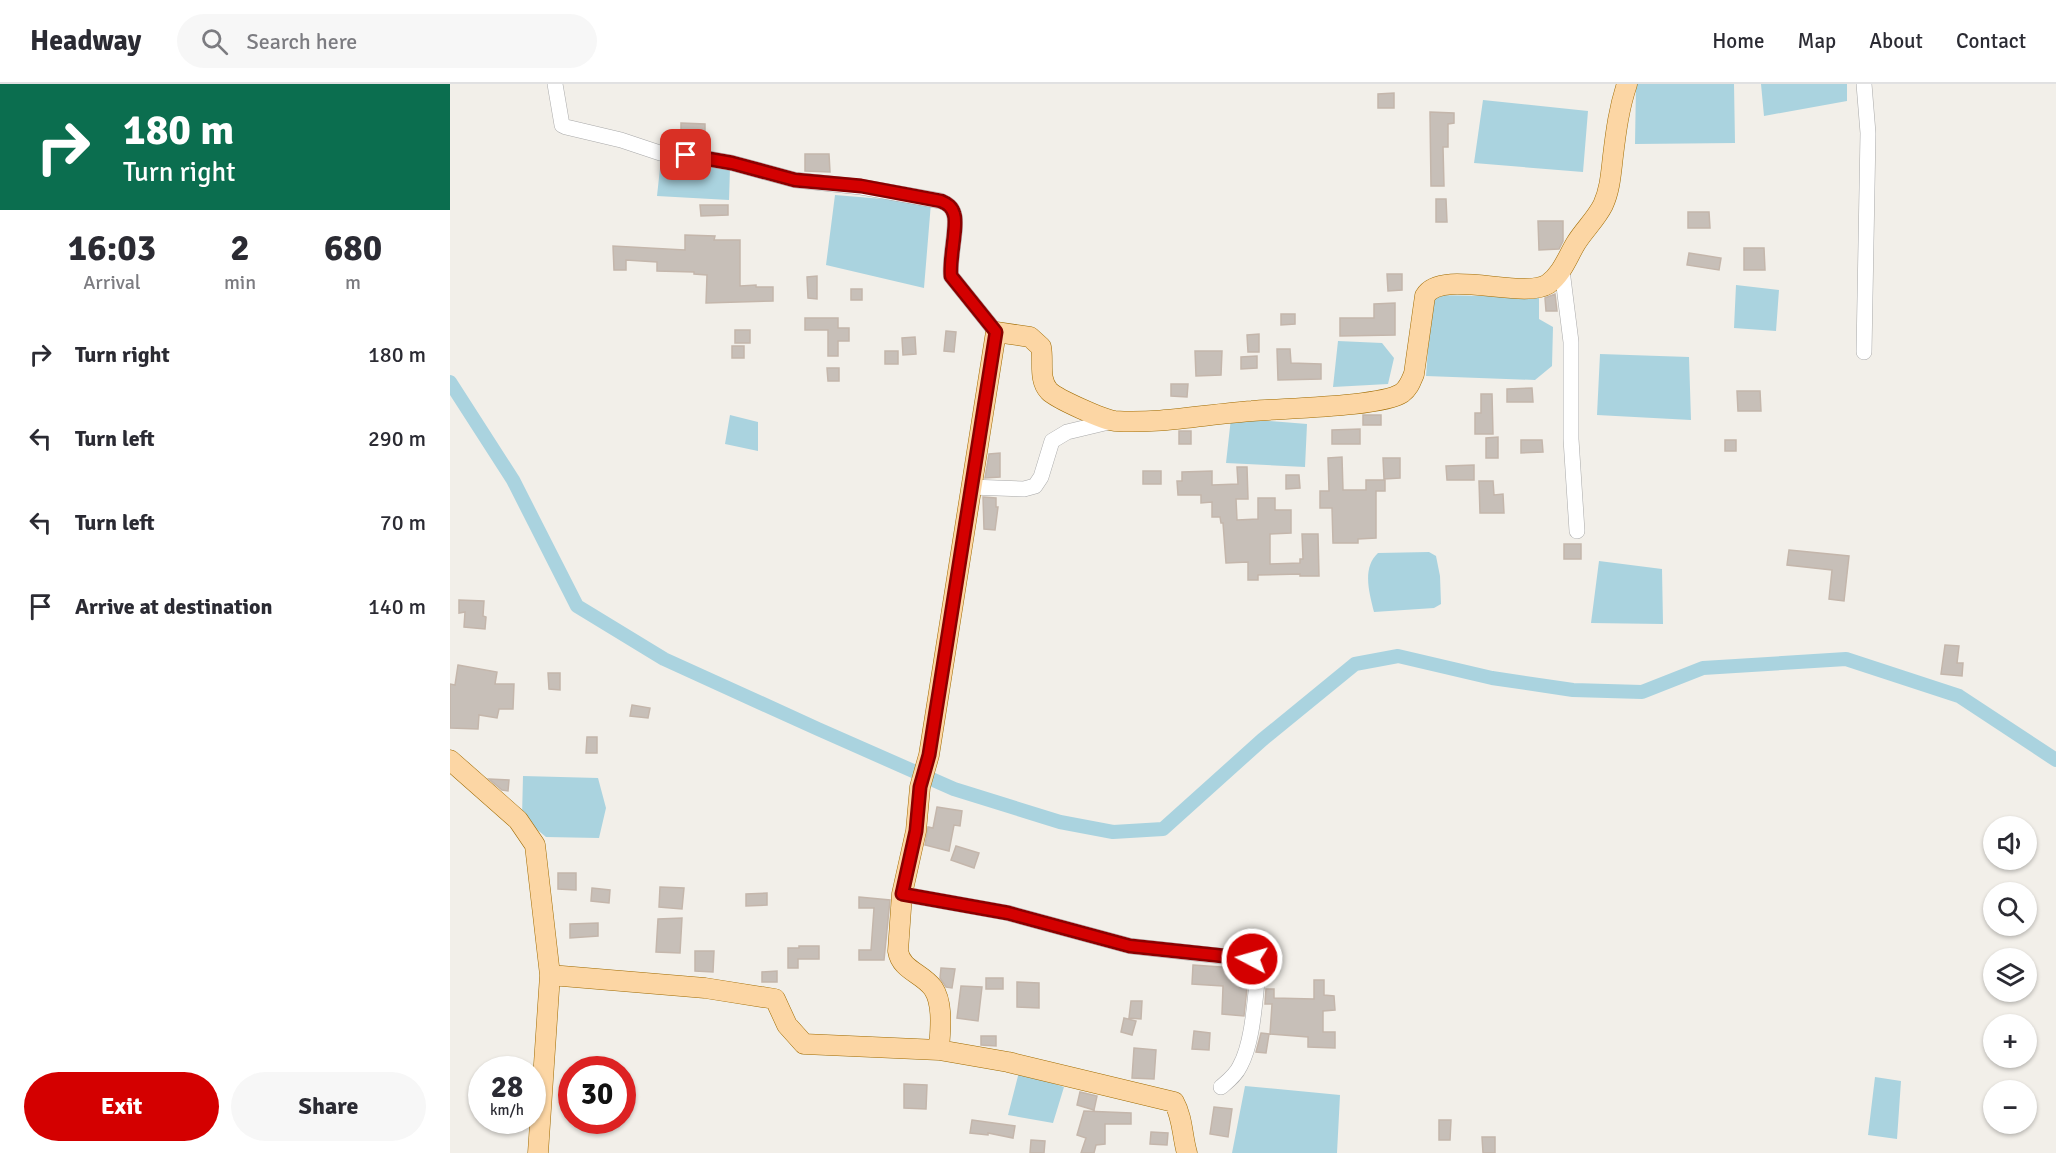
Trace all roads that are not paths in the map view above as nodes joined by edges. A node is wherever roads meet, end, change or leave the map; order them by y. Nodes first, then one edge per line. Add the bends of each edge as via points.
1 (555, 84) edge
2 (1627, 84) edge
3 (1864, 84) edge
4 (1562, 270) junction
5 (996, 332) junction
6 (1864, 352) dead end
7 (1113, 421) junction
8 (970, 487) junction
9 (1577, 531) dead end
10 (450, 760) edge
11 (902, 894) junction
12 (550, 975) junction
13 (939, 1050) junction
14 (1221, 1087) dead end
15 (538, 1153) edge
16 (1187, 1153) edge

1 - 5 street via 560,119 566,127 660,153 732,163 795,180 861,186 949,205 955,216 951,276
2 - 4 main road via 1618,116 1608,190 1602,207 1576,242
3 - 6 street via 1868,133
4 - 7 main road via 1547,285 1531,289 1475,284 1435,286 1429,290 1410,384 1402,393 1380,401 1161,421
4 - 9 street via 1571,342 1571,439
5 - 7 main road via 1030,337 1041,347 1043,381 1049,391
5 - 8 main road
7 - 8 street via 1067,432 1052,441 1035,486
8 - 11 main road via 929,755
10 - 12 main road via 518,820 535,845
11 - 13 main road via 899,959 934,991 940,1022
11 - 14 street via 1008,913 1130,946 1257,960 1251,1030 1235,1074
12 - 13 main road via 626,980 776,999 788,1025 804,1044
12 - 15 main road
13 - 16 main road via 1008,1062 1174,1102 1181,1114

